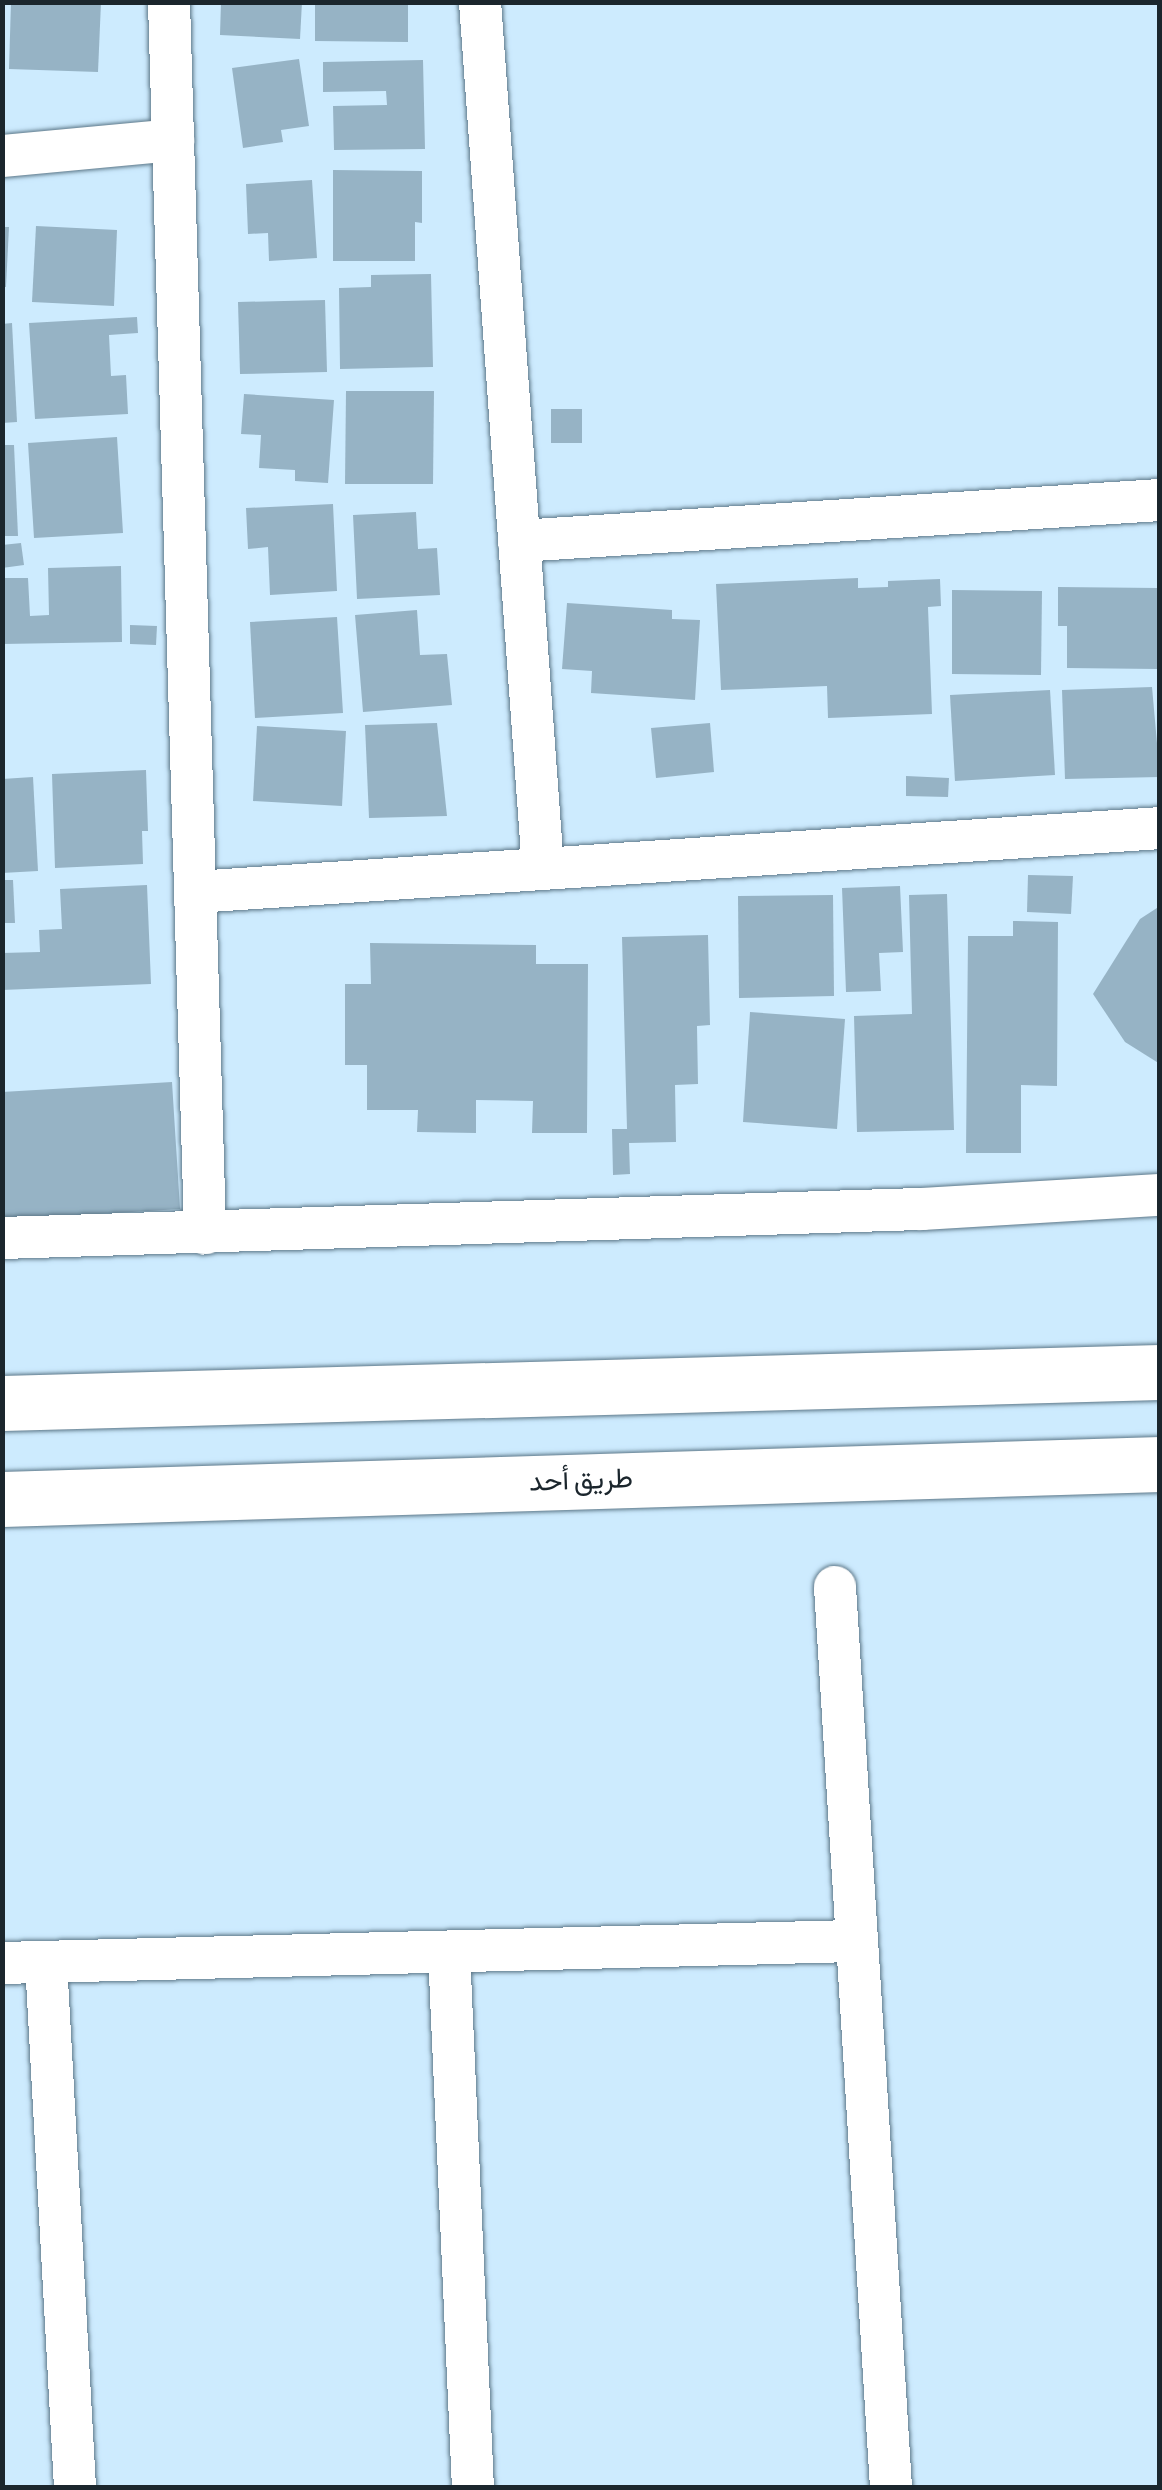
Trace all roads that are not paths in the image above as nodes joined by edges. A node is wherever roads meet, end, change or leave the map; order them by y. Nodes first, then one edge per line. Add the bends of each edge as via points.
1 (170, 2) edge
2 (480, 2) edge
3 (174, 140) junction
4 (2, 156) edge
5 (1160, 500) edge
6 (520, 542) junction
7 (1160, 828) edge
8 (544, 868) junction
9 (196, 892) junction
10 (1160, 1196) edge
11 (205, 1233) junction
12 (2, 1238) edge
13 (1160, 1372) edge
14 (2, 1402) edge
15 (1160, 1464) edge
16 (2, 1498) edge
17 (835, 1587) dead end
18 (855, 1940) junction
19 (449, 1952) junction
20 (2, 1962) edge
21 (46, 1962) junction
22 (74, 2488) edge
23 (473, 2488) edge
24 (891, 2488) edge

1 - 3 street
2 - 6 street
3 - 4 street
3 - 9 street
5 - 6 street
6 - 8 street
7 - 8 street
8 - 9 street
9 - 11 street
10 - 11 street
11 - 12 street
13 - 14 main road
15 - 16 main road, طريق أحد
17 - 18 street
18 - 19 street
18 - 24 street
19 - 21 street
19 - 23 street
20 - 21 street
21 - 22 street

